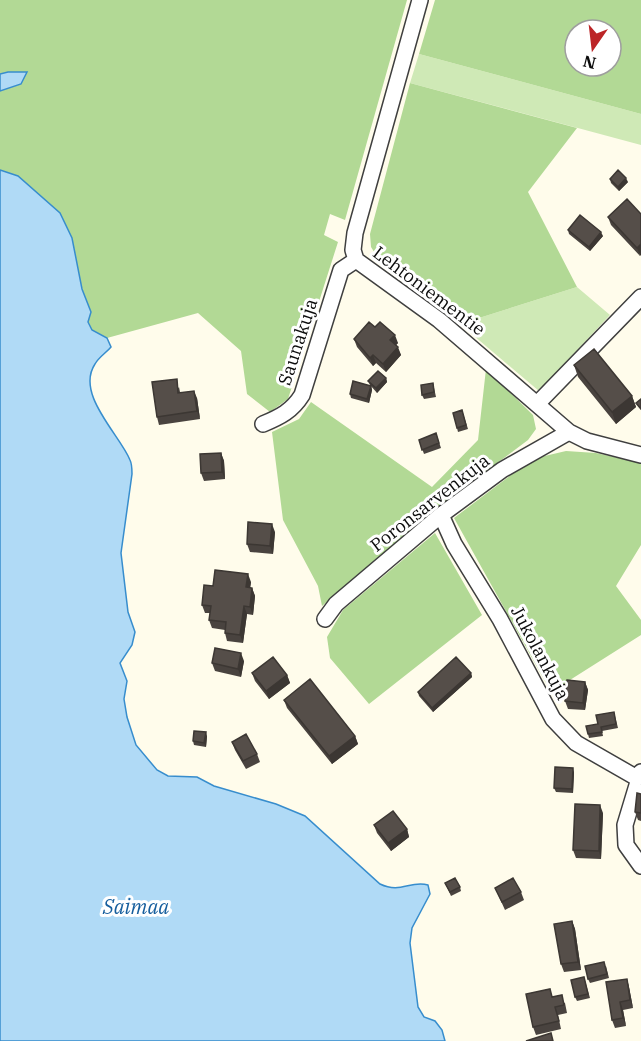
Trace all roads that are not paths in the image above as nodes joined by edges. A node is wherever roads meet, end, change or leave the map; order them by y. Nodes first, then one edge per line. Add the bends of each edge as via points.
1 (420, 0) edge
2 (356, 260) junction
3 (641, 297) edge
4 (538, 404) junction
5 (263, 424) dead end
6 (569, 432) junction
7 (641, 455) edge
8 (441, 515) junction
9 (326, 619) dead end
10 (639, 775) edge
11 (641, 866) edge

1 - 2 street, Lehtoniementie via 355,233
2 - 4 street, Lehtoniementie via 439,321
2 - 5 street, Saunakuja via 340,270 302,395 287,412
3 - 4 street
4 - 6 street, Lehtoniementie
6 - 7 street, Lehtoniementie via 587,441
6 - 8 street, Poronsarvenkuja via 502,470
8 - 9 street, Poronsarvenkuja via 336,604
8 - 10 street, Jukolankuja via 553,719 576,743
10 - 11 street via 625,825 626,845

